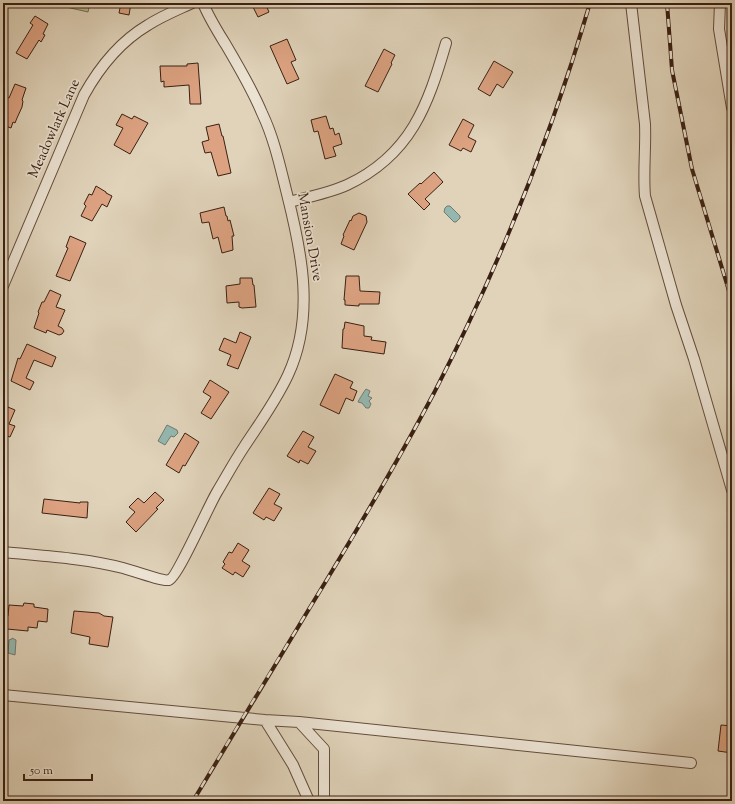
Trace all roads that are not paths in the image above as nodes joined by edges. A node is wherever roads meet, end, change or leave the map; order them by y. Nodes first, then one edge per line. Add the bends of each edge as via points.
1 (192, 3) edge
2 (203, 3) edge
3 (631, 3) edge
4 (720, 3) edge
5 (446, 43) dead end
6 (732, 108) edge
7 (289, 202) junction
8 (3, 286) edge
9 (732, 490) edge
10 (3, 552) edge
11 (3, 694) edge
12 (265, 720) junction
13 (299, 722) junction
14 (691, 762) dead end
15 (309, 801) edge
16 (324, 801) edge

1 - 8 street, Meadowlark Lane via 141,29 120,47 97,73 76,113
2 - 7 street, Mansion Drive via 263,113
3 - 9 street via 645,124 645,196
4 - 6 street via 720,28
5 - 7 street via 420,115 396,150 347,185
7 - 10 street, Mansion Drive via 300,255 304,302 300,338 289,374 215,495 172,579 163,580 107,564
11 - 12 street
12 - 13 street
12 - 15 street via 293,765
13 - 14 street
13 - 16 street via 324,749

